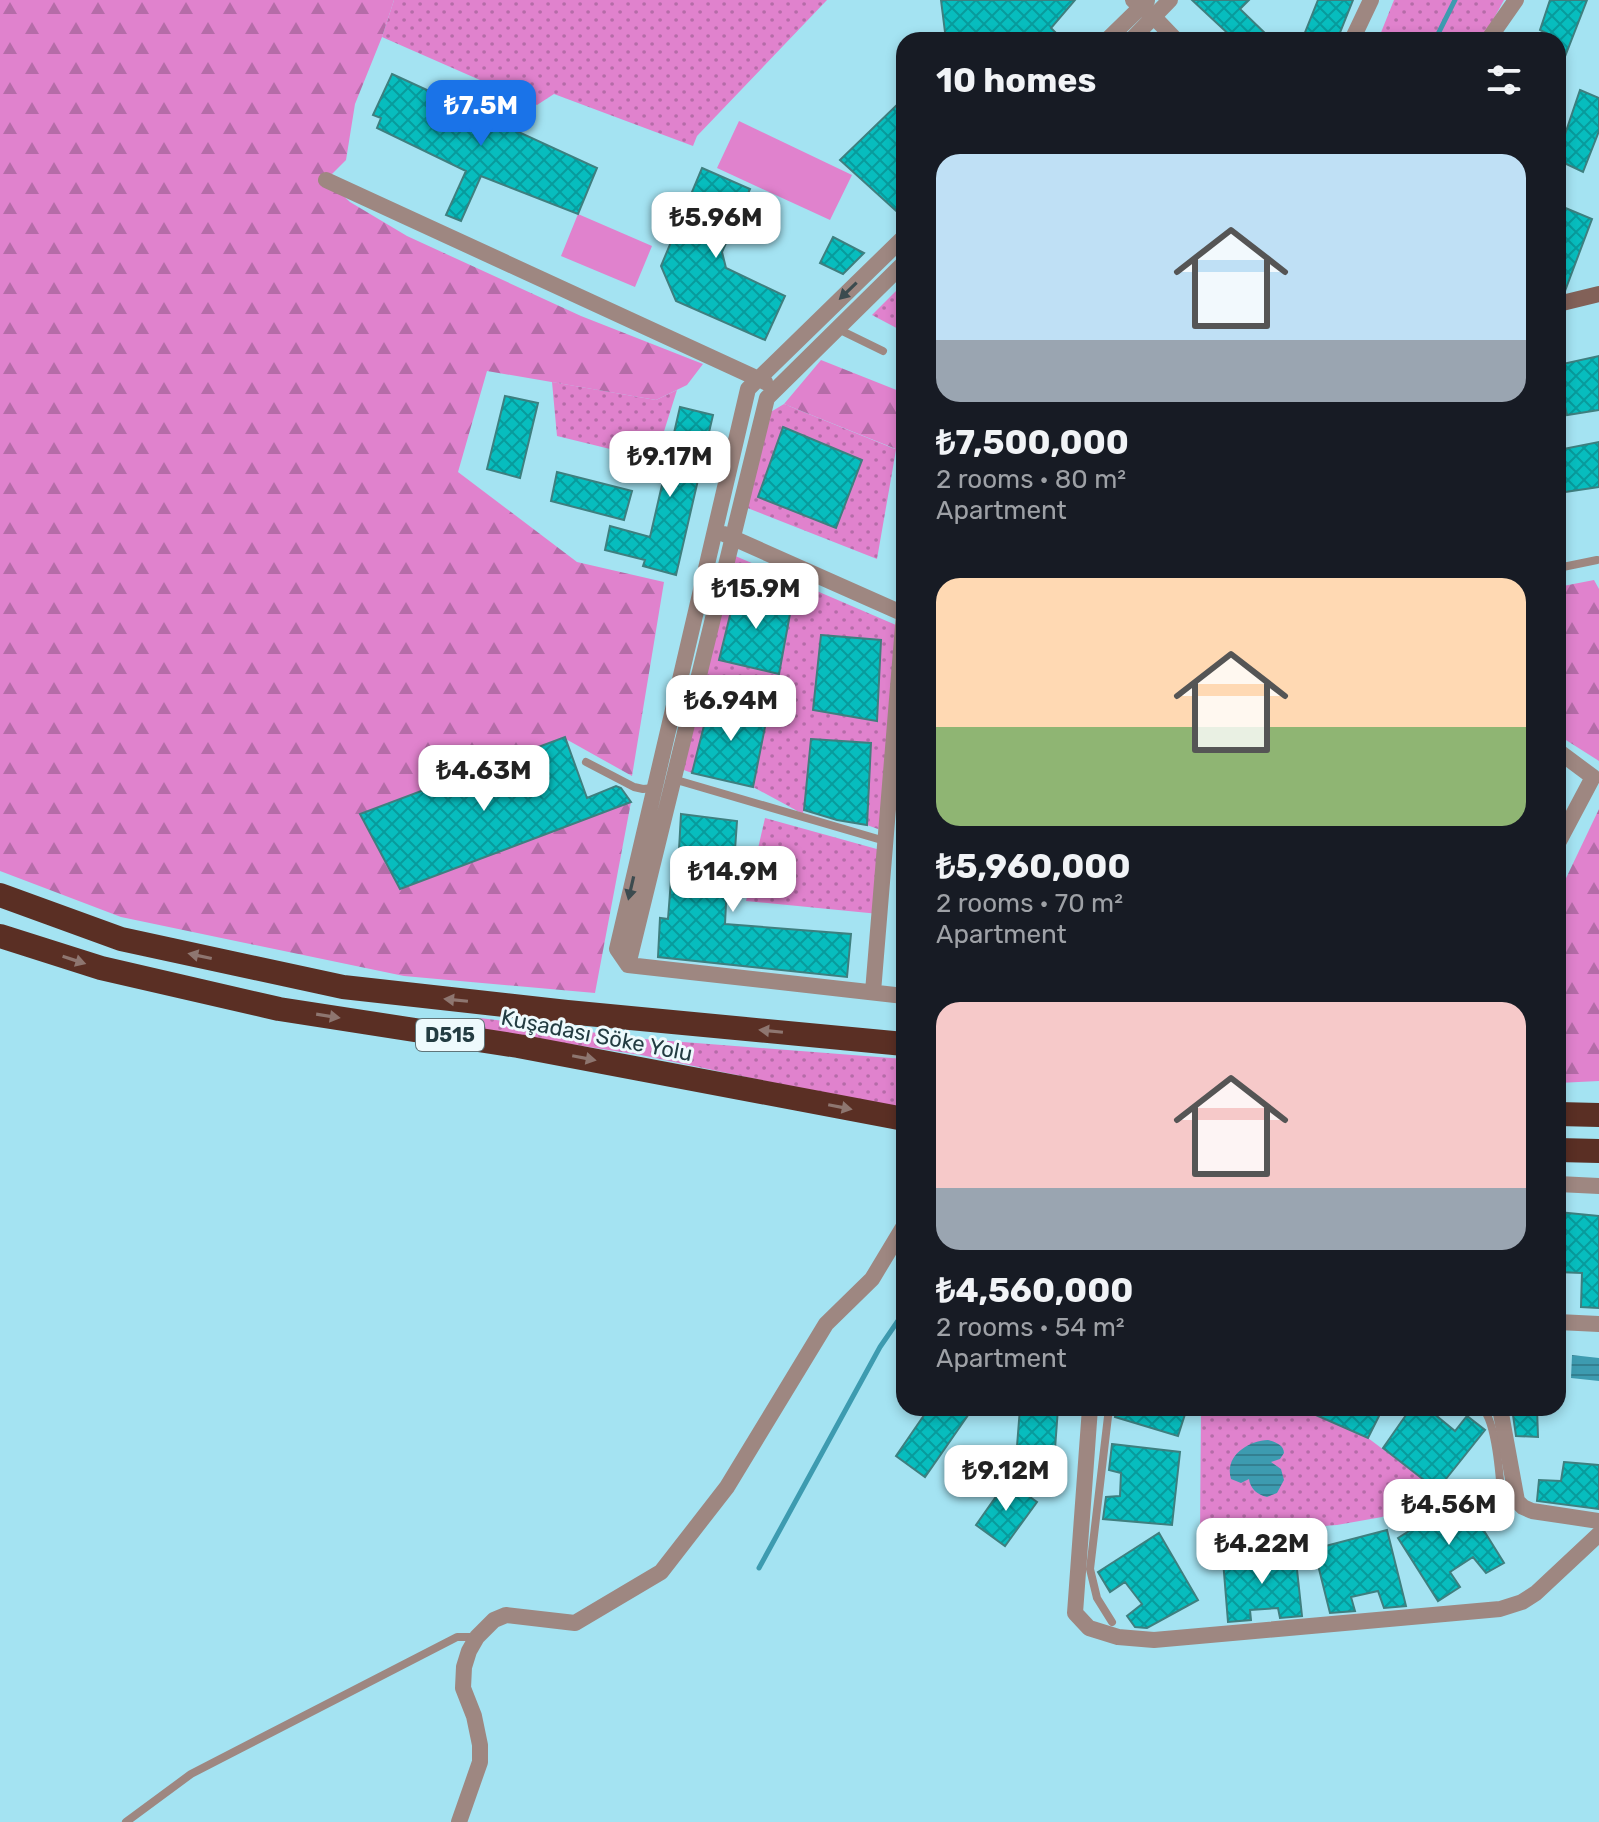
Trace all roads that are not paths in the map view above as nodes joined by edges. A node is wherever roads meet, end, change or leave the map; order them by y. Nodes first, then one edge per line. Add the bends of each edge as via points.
1 (1371, 0) edge
2 (1516, 0) edge
3 (1151, 5) edge
4 (1117, 32) edge
5 (1136, 32) edge
6 (1170, 32) edge
7 (1180, 32) edge
8 (1356, 32) edge
9 (1494, 32) edge
10 (326, 180) dead end
11 (896, 245) edge
12 (896, 271) edge
13 (1599, 294) edge
14 (1566, 302) edge
15 (838, 328) junction
16 (883, 351) dead end
17 (757, 379) junction
18 (778, 387) junction
19 (715, 530) junction
20 (733, 538) junction
21 (1598, 559) edge
22 (1566, 566) edge
23 (896, 610) edge
24 (896, 710) edge
25 (1566, 756) edge
26 (586, 762) dead end
27 (1596, 777) edge
28 (673, 779) junction
29 (655, 788) junction
30 (1566, 829) edge
31 (885, 841) junction
32 (0, 895) edge
33 (0, 936) edge
34 (628, 965) junction
35 (873, 992) junction
36 (896, 995) edge
37 (896, 1043) edge
38 (1566, 1114) edge
39 (1599, 1115) edge
40 (896, 1117) edge
41 (1566, 1150) edge
42 (1599, 1151) edge
43 (1566, 1184) edge
44 (1599, 1186) edge
45 (896, 1239) edge
46 (1566, 1322) edge
47 (1599, 1324) edge
48 (1089, 1416) edge
49 (1108, 1416) edge
50 (1488, 1416) edge
51 (1501, 1416) edge
52 (1503, 1518) dead end
53 (1599, 1521) edge
54 (1599, 1534) edge
55 (1112, 1622) dead end
56 (477, 1637) junction
57 (126, 1822) edge
58 (459, 1822) edge

1 - 8 street
2 - 9 street
3 - 4 street
3 - 5 street
3 - 6 street
3 - 7 street
10 - 17 street
11 -> 17 street
12 - 15 street
13 - 14 street
15 - 16 lane
15 - 18 street
17 - 18 street
17 - 19 street via 748,389
18 - 20 street via 767,398
19 - 20 street
19 - 29 street
20 - 23 street
20 - 28 street
21 - 22 lane
24 - 31 street
25 - 27 street
26 - 29 lane via 634,787
27 - 30 street
28 - 31 lane
28 - 34 street
29 -> 34 street via 617,949
31 - 35 street
37 -> 32 highway, Kuşadası Söke Yolu / D515 via 343,987 121,939
33 -> 40 highway, Kuşadası Söke Yolu / D515 via 101,968 279,1009 518,1046
34 - 35 street
35 - 36 street
38 - 39 highway
41 - 42 highway
43 - 44 street
45 - 56 street via 872,1279 826,1324 727,1487 661,1572 575,1623 506,1615
46 - 47 street
48 - 54 street via 1075,1613 1089,1628 1118,1637 1154,1640 1500,1609 1536,1593
49 - 55 lane via 1090,1569 1097,1598
50 - 52 lane
51 - 53 street via 1517,1501 1532,1511
56 - 57 lane via 457,1637 191,1774
56 - 58 street via 464,1667 463,1688 474,1716 480,1762

